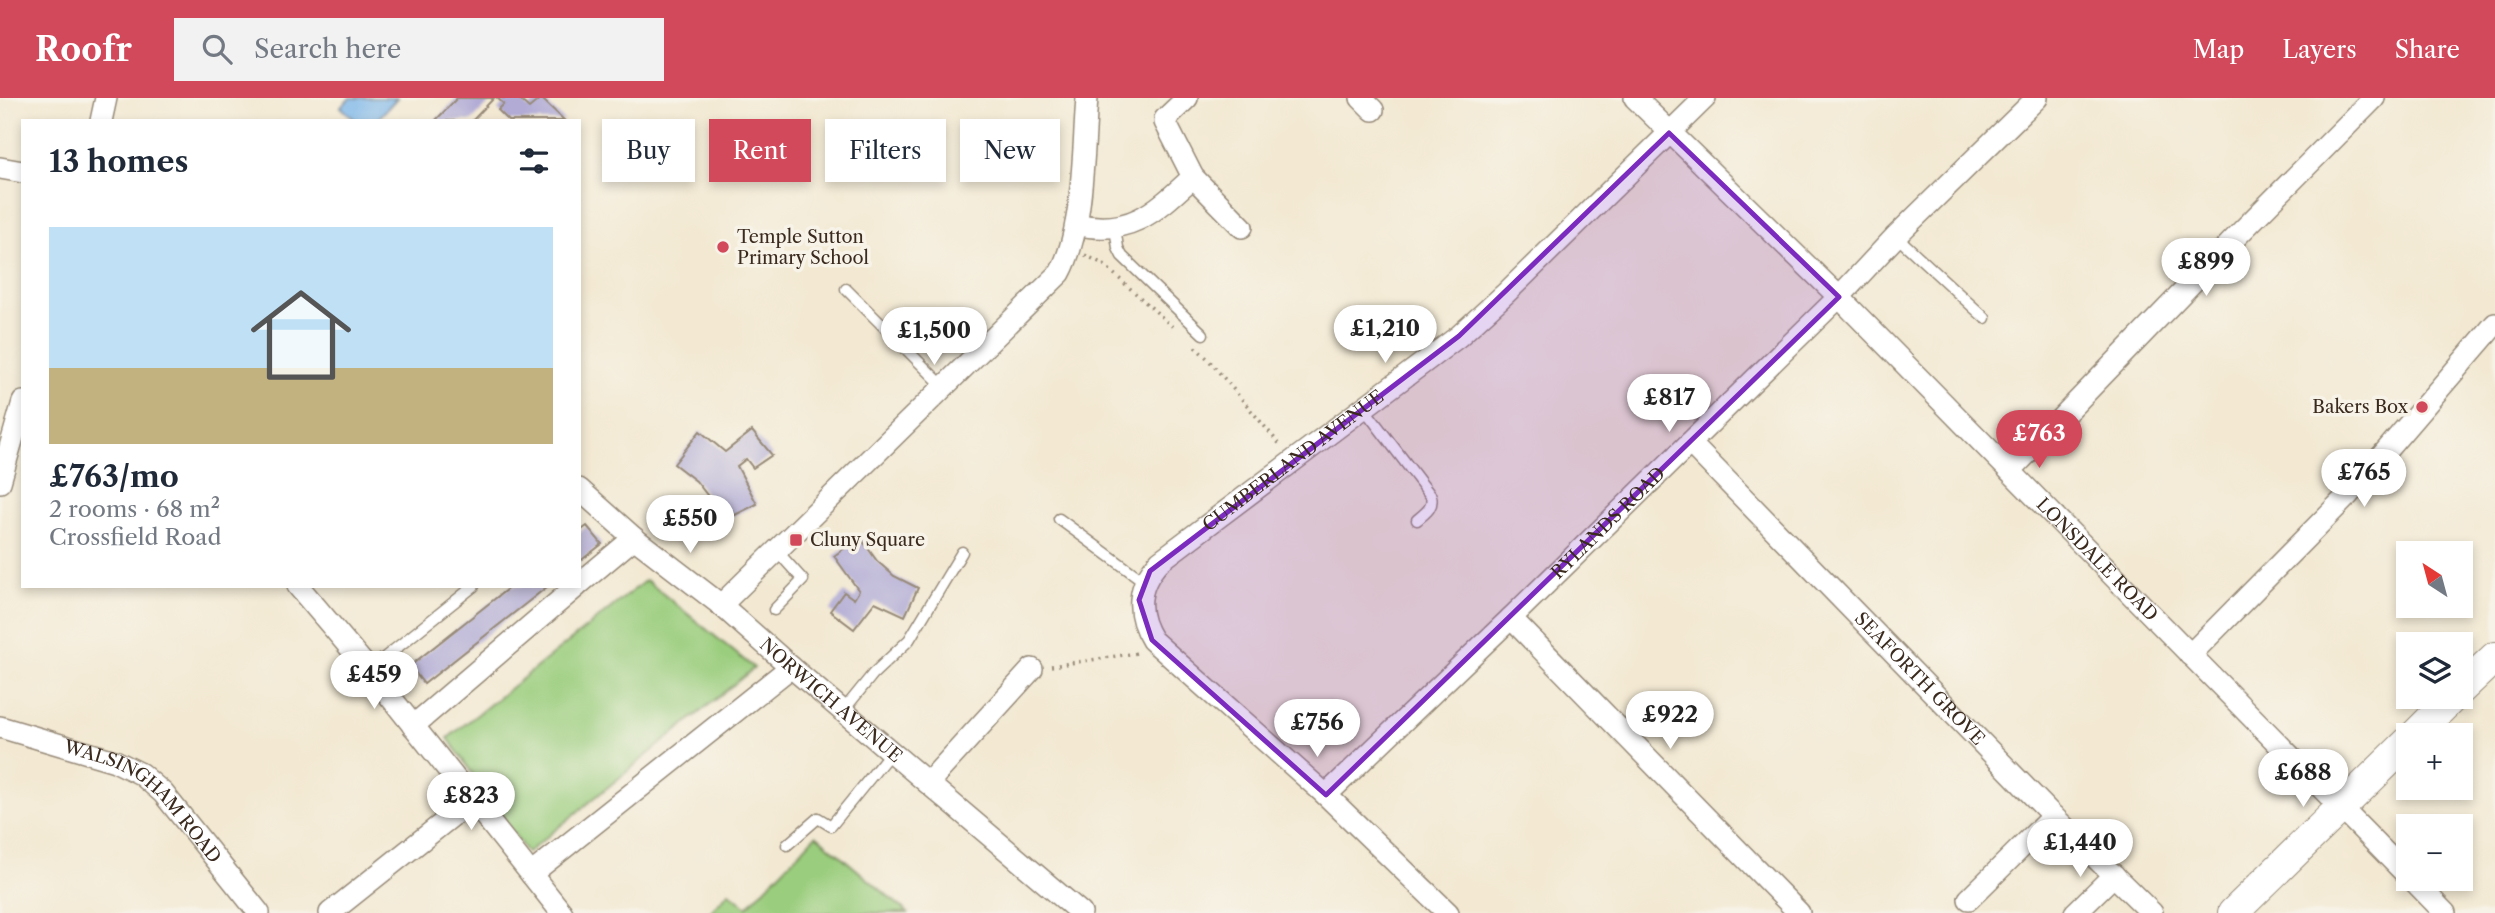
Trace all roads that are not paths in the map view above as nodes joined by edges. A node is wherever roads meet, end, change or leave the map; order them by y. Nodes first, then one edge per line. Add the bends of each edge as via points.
1 (106, 98) edge
2 (1087, 98) edge
3 (1187, 98) edge
4 (1635, 98) edge
5 (1705, 98) edge
6 (2037, 98) edge
7 (2374, 98) edge
8 (101, 119) edge
9 (1669, 133) junction
10 (0, 168) edge
11 (21, 172) edge
12 (1193, 177) junction
13 (1076, 223) junction
14 (1115, 227) junction
15 (1242, 227) dead end
16 (1896, 236) junction
17 (846, 289) dead end
18 (1839, 297) junction
19 (1985, 318) dead end
20 (2495, 324) edge
21 (1203, 334) dead end
22 (944, 387) junction
23 (1363, 407) junction
24 (21, 412) edge
25 (1690, 443) junction
26 (2010, 471) junction
27 (8, 477) edge
28 (582, 495) edge
29 (1059, 519) dead end
30 (1417, 520) dead end
31 (634, 538) junction
32 (777, 551) junction
33 (962, 552) dead end
34 (581, 582) edge
35 (1145, 582) junction
36 (300, 588) edge
37 (472, 588) edge
38 (574, 588) edge
39 (721, 605) junction
40 (774, 610) dead end
41 (1511, 618) junction
42 (2190, 655) junction
43 (2495, 657) edge
44 (790, 667) junction
45 (1032, 669) road end
46 (369, 670) junction
47 (2473, 678) edge
48 (2441, 709) edge
49 (843, 711) junction
50 (2427, 723) edge
51 (413, 726) junction
52 (0, 727) edge
53 (891, 752) junction
54 (2396, 754) edge
55 (928, 783) junction
56 (1326, 794) junction
57 (471, 800) junction
58 (2341, 807) junction
59 (2053, 816) junction
60 (787, 845) dead end
61 (2396, 864) edge
62 (531, 874) junction
63 (2114, 875) junction
64 (2423, 891) edge
65 (1969, 899) dead end
66 (259, 913) edge
67 (330, 913) edge
68 (562, 913) edge
69 (1081, 913) edge
70 (1448, 913) edge
71 (1799, 913) edge
72 (2075, 913) edge
73 (2152, 913) edge
74 (2233, 913) edge
75 (2445, 913) edge

1 - 8 street
2 - 13 street
3 - 12 street via 1165,119
4 - 9 street, LONSDALE ROAD
5 - 9 street, CUMBERLAND AVENUE
6 - 16 street, RYLANDS ROAD
7 - 26 street
9 - 18 street, LONSDALE ROAD
9 - 23 street, CUMBERLAND AVENUE via 1460,336
10 - 11 street
12 - 14 street via 1145,217
12 - 15 street
13 - 14 street
13 - 22 street via 1060,273
14 - 21 lane via 1122,256
16 - 18 street, RYLANDS ROAD
16 - 19 lane
17 - 22 lane
18 - 25 street, RYLANDS ROAD
18 - 26 street, LONSDALE ROAD
20 - 42 street via 2349,494
22 - 32 street
23 - 30 lane via 1431,496 1432,505
23 - 35 street, CUMBERLAND AVENUE via 1160,561
24 - 27 street
25 - 41 street, RYLANDS ROAD
25 - 59 street, SEAFORTH GROVE
26 - 42 street, LONSDALE ROAD
28 - 31 street, NORWICH AVENUE
29 - 35 lane
31 - 34 street
31 - 39 street, NORWICH AVENUE
32 - 39 street
32 - 40 lane via 803,580
33 - 49 lane via 909,640
35 - 56 street via 1140,614 1156,645
36 - 46 street
37 - 46 lane
38 - 51 street
39 - 44 street, NORWICH AVENUE
41 - 56 street, RYLANDS ROAD
41 - 71 street
42 - 58 street, LONSDALE ROAD
43 - 47 street
44 - 49 street, NORWICH AVENUE
44 - 62 street
45 - 55 street
46 - 51 street
48 - 50 street
49 - 53 street, NORWICH AVENUE
51 - 57 street
52 - 66 street, WALSINGHAM ROAD via 115,761 141,774 163,793
53 - 55 street, NORWICH AVENUE
53 - 60 lane via 831,827 818,818
54 - 58 street
55 - 69 street, NORWICH AVENUE
56 - 70 street
57 - 62 street
57 - 67 street
58 - 61 street, LONSDALE ROAD
58 - 74 street
59 - 63 street, SEAFORTH GROVE
59 - 65 street
62 - 68 street
63 - 72 street
63 - 73 street, SEAFORTH GROVE
64 - 75 street, LONSDALE ROAD

